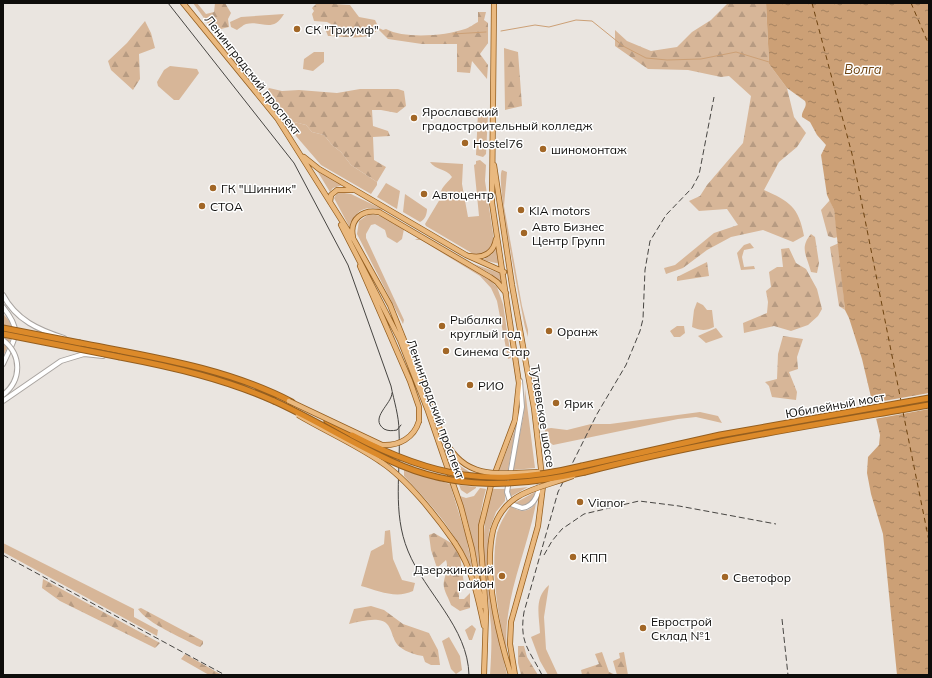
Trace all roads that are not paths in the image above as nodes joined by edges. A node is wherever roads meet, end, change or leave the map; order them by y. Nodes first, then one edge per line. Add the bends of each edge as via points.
1 (183, 3) edge
2 (494, 3) edge
3 (300, 154) junction
4 (493, 168) junction
5 (356, 190) junction
6 (330, 202) junction
7 (389, 209) junction
8 (385, 214) junction
9 (418, 226) junction
10 (414, 231) junction
11 (497, 235) junction
12 (354, 240) junction
13 (354, 250) junction
14 (466, 255) junction
15 (503, 271) junction
16 (512, 285) junction
17 (3, 295) edge
18 (507, 295) junction
19 (3, 308) edge
20 (3, 328) edge
21 (3, 334) edge
22 (3, 340) edge
23 (80, 343) junction
24 (120, 357) junction
25 (3, 364) edge
26 (519, 374) junction
27 (3, 395) edge
28 (929, 398) edge
29 (3, 401) edge
30 (274, 401) junction
31 (290, 401) junction
32 (929, 405) edge
33 (745, 433) junction
34 (542, 471) junction
35 (563, 471) junction
36 (585, 472) junction
37 (486, 636) junction
38 (484, 675) edge
39 (511, 675) edge
40 (515, 675) edge

1 - 3 main road, Ленинградский проспект via 267,106
2 - 4 main road, Тутаевское шоссе
3 - 5 main road via 319,169
3 - 6 main road, Ленинградский проспект
4 - 11 main road, Тутаевское шоссе via 492,203
4 - 16 main road, Тутаевское шоссе
5 - 6 main road via 337,190 331,195
5 - 7 main road
6 - 12 main road, Ленинградский проспект
6 - 13 main road, Ленинградский проспект
7 - 8 main road
7 - 9 main road
8 - 10 main road
8 - 12 main road via 367,211 357,217 352,228
9 - 10 main road
9 - 14 main road
10 - 18 main road via 490,277
11 - 14 main road via 492,250 486,256
11 - 15 main road, Тутаевское шоссе
12 - 35 main road, Ленинградский проспект, bridge via 390,305 441,432 454,455 466,466 478,471 508,474
13 - 31 main road, bridge via 419,407 419,421 415,431 405,441 394,445 382,445
13 - 37 main road, Ленинградский проспект via 400,340 454,484 472,548
14 - 15 main road via 479,263
15 - 16 main road
15 - 18 main road, Тутаевское шоссе
16 - 34 main road, Тутаевское шоссе via 534,408
17 - 23 main road, bridge via 14,310 33,326
18 - 26 main road, Тутаевское шоссе
19 - 25 main road via 14,323 16,331
20 - 23 highway, bridge
21 - 24 highway, bridge
22 - 27 main road, bridge via 14,352 18,368 13,385
23 - 31 highway via 195,367 240,380
24 - 29 main road, bridge via 84,354 66,358
24 - 30 highway via 210,377
26 - 34 main road via 522,407 507,492 511,504 522,508 532,503 537,495
26 - 37 main road, Тутаевское шоссе via 515,420 492,481 481,526
28 - 33 highway, Юбилейный мост
30 - 36 highway, bridge via 392,462 438,478 472,483 511,484 543,481
30 - 37 main road, bridge via 388,467 400,477 437,519 464,557 472,577
31 - 35 highway, bridge via 383,450 428,468 460,475 496,478
32 - 33 highway, Юбилейный мост
33 - 35 highway, bridge via 659,447
33 - 36 highway
34 - 40 main road, Тутаевское шоссе via 543,486 538,526 511,622 510,644
36 - 39 main road, bridge via 525,492 514,499 500,514 493,530 490,556 494,599 502,644
37 - 38 main road

